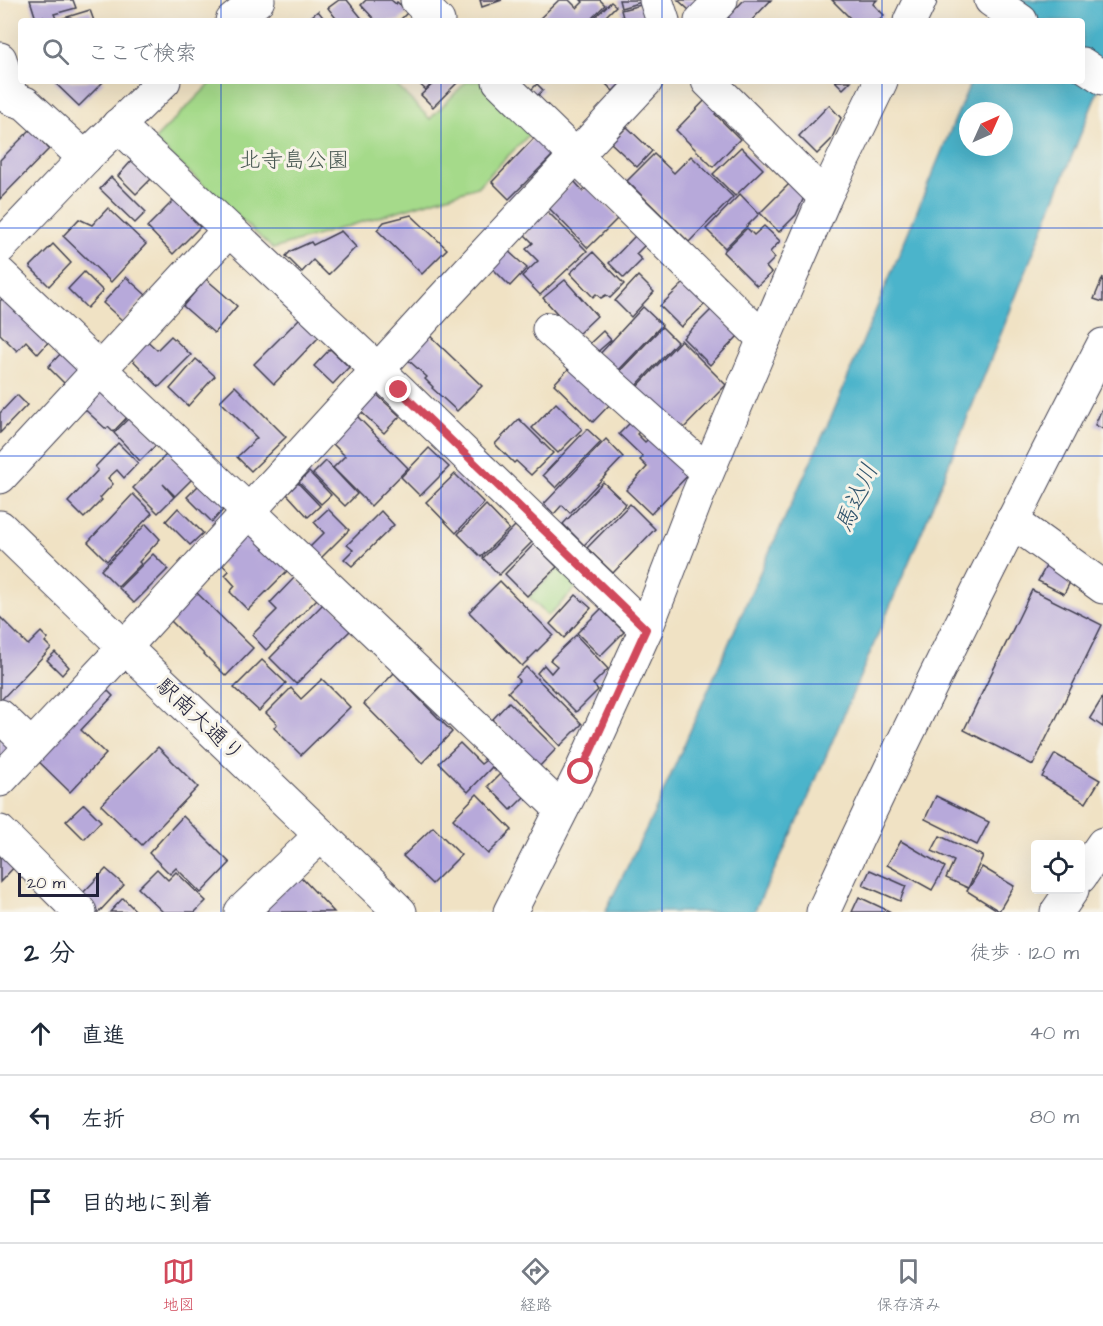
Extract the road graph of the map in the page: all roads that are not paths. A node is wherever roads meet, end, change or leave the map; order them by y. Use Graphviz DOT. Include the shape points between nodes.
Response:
graph roads {
  1 [pos="258,0"];
  2 [pos="417,0"];
  3 [pos="656,0"];
  4 [pos="721,0"];
  5 [pos="920,0"];
  6 [pos="991,0"];
  7 [pos="236,18"];
  8 [pos="435,18"];
  9 [pos="662,18"];
  10 [pos="704,18"];
  11 [pos="911,18"];
  12 [pos="1017,18"];
  13 [pos="0,59"];
  14 [pos="1085,66"];
  15 [pos="1103,78"];
  16 [pos="161,84"];
  17 [pos="502,84"];
  18 [pos="643,84"];
  19 [pos="711,84"];
  20 [pos="880,84"];
  21 [pos="6,100"];
  22 [pos="118,125"];
  23 [pos="576,157"];
  24 [pos="85,158"];
  25 [pos="825,197"];
  26 [pos="229,230"];
  27 [pos="0,247"];
  28 [pos="0,274"];
  29 [pos="549,329"];
  30 [pos="764,339"];
  31 [pos="1103,345"];
  32 [pos="100,369"];
  33 [pos="378,370"];
  34 [pos="707,471"];
  35 [pos="0,477"];
  36 [pos="248,512"];
  37 [pos="1012,521"];
  38 [pos="0,527"];
  39 [pos="1103,587"];
  40 [pos="646,629"];
  41 [pos="124,648"];
  42 [pos="0,716"];
  43 [pos="31,746"];
  44 [pos="0,780"];
  45 [pos="561,809"];
  46 [pos="0,832"];
  47 [pos="321,835"];
  48 [pos="1103,844"];
  49 [pos="1085,870"];
  50 [pos="1069,894"];
  51 [pos="80,912"];
  52 [pos="241,912"];
  53 [pos="398,912"];
  54 [pos="510,912"];
  55 [pos="823,912"];
  56 [pos="1057,912"];
  1 -- 7 [label="street"];
  2 -- 8 [label="street"];
  3 -- 9 [label="street"];
  4 -- 10 [label="street"];
  5 -- 11 [label="street"];
  6 -- 12 [label="street"];
  13 -- 21 [label="street"];
  14 -- 15 [label="street"];
  16 -- 22 [label="street"];
  17 -- 23 [label="street"];
  18 -- 23 [label="street"];
  19 -- 25 [label="street"];
  20 -- 25 [label="street"];
  21 -- 24 [label="street" via="25,103"];
  22 -- 24 [label="street"];
  22 -- 26 [label="street"];
  23 -- 30 [label="street"];
  23 -- 33 [label="street"];
  24 -- 27 [label="street"];
  25 -- 30 [label="street"];
  26 -- 32 [label="street"];
  26 -- 33 [label="street"];
  28 -- 32 [label="street"];
  29 -- 34 [label="street"];
  30 -- 34 [label="street"];
  31 -- 37 [label="street"];
  32 -- 35 [label="street"];
  32 -- 36 [label="street"];
  33 -- 36 [label="street"];
  33 -- 40 [label="street"];
  34 -- 40 [label="street"];
  36 -- 41 [label="street"];
  36 -- 45 [label="street"];
  37 -- 39 [label="street"];
  37 -- 55 [label="street"];
  38 -- 41 [label="street, 駅南大通り"];
  40 -- 45 [label="street"];
  41 -- 43 [label="street"];
  41 -- 47 [label="street, 駅南大通り"];
  42 -- 43 [label="street"];
  43 -- 44 [label="street"];
  45 -- 54 [label="street"];
  46 -- 51 [label="street"];
  47 -- 52 [label="street"];
  47 -- 53 [label="street, 駅南大通り"];
  48 -- 49 [label="street"];
  50 -- 56 [label="street"];
}
